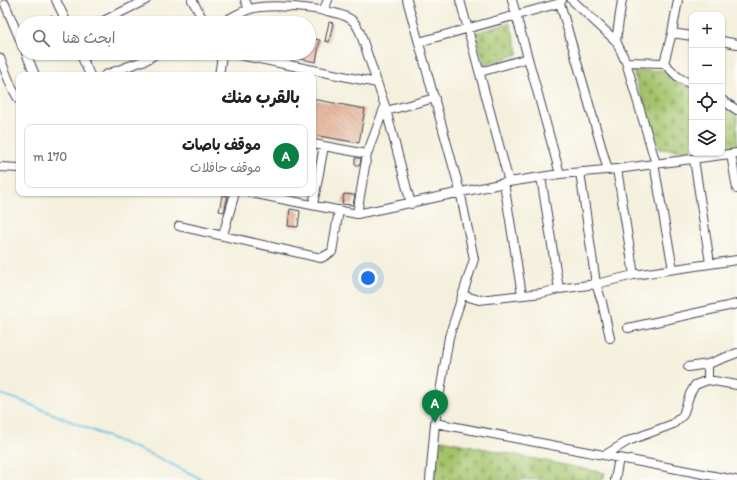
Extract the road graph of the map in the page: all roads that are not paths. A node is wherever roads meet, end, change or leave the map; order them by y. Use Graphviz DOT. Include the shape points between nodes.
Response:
graph roads {
  1 [pos="56,0"];
  2 [pos="146,0"];
  3 [pos="192,0"];
  4 [pos="245,0"];
  5 [pos="328,0"];
  6 [pos="407,0"];
  7 [pos="460,0"];
  8 [pos="512,0"];
  9 [pos="572,0"];
  10 [pos="622,0"];
  11 [pos="678,0"];
  12 [pos="561,1"];
  13 [pos="5,3"];
  14 [pos="249,9"];
  15 [pos="323,11"];
  16 [pos="516,15"];
  17 [pos="64,16"];
  18 [pos="113,16"];
  19 [pos="201,16"];
  20 [pos="234,16"];
  21 [pos="468,28"];
  22 [pos="16,30"];
  23 [pos="672,33"];
  24 [pos="689,36"];
  25 [pos="616,41"];
  26 [pos="419,42"];
  27 [pos="725,42"];
  28 [pos="737,44"];
  29 [pos="0,58"];
  30 [pos="528,58"];
  31 [pos="29,60"];
  32 [pos="82,60"];
  33 [pos="145,60"];
  34 [pos="221,60"];
  35 [pos="264,60"];
  36 [pos="626,62"];
  37 [pos="664,63"];
  38 [pos="34,72"];
  39 [pos="86,72"];
  40 [pos="113,72"];
  41 [pos="219,72"];
  42 [pos="480,72"];
  43 [pos="377,83"];
  44 [pos="690,84"];
  45 [pos="16,95"];
  46 [pos="434,98"];
  47 [pos="725,102"];
  48 [pos="386,109"];
  49 [pos="737,110"];
  50 [pos="316,145"];
  51 [pos="324,146"];
  52 [pos="367,154"];
  53 [pos="734,154"];
  54 [pos="694,159"];
  55 [pos="655,164"];
  56 [pos="0,167"];
  57 [pos="16,168"];
  58 [pos="617,169"];
  59 [pos="608,170"];
  60 [pos="580,172"];
  61 [pos="560,174"];
  62 [pos="541,177"];
  63 [pos="507,182"];
  64 [pos="737,189"];
  65 [pos="316,190"];
  66 [pos="460,191"];
  67 [pos="233,196"];
  68 [pos="265,196"];
  69 [pos="315,196"];
  70 [pos="411,204"];
  71 [pos="313,206"];
  72 [pos="339,210"];
  73 [pos="357,214"];
  74 [pos="179,226"];
  75 [pos="223,235"];
  76 [pos="737,260"];
  77 [pos="710,264"];
  78 [pos="673,269"];
  79 [pos="634,275"];
  80 [pos="596,284"];
  81 [pos="559,289"];
  82 [pos="462,295"];
  83 [pos="522,295"];
  84 [pos="737,304"];
  85 [pos="628,328"];
  86 [pos="610,338"];
  87 [pos="737,353"];
  88 [pos="708,364"];
  89 [pos="688,367"];
  90 [pos="708,380"];
  91 [pos="737,385"];
  92 [pos="435,423"];
  93 [pos="605,455"];
  94 [pos="619,458"];
  95 [pos="430,480"];
  96 [pos="615,480"];
  97 [pos="735,480"];
  1 -- 17 [label="street"];
  2 -- 18 [label="street"];
  3 -- 19 [label="street"];
  4 -- 14 [label="street"];
  5 -- 15 [label="street"];
  6 -- 26 [label="street"];
  7 -- 21 [label="street"];
  8 -- 16 [label="street"];
  9 -- 25 [label="street"];
  10 -- 25 [label="street"];
  11 -- 23 [label="street"];
  12 -- 16 [label="street"];
  12 -- 59 [label="street"];
  13 -- 22 [label="street"];
  14 -- 15 [label="street" via="278,6"];
  14 -- 20 [label="street"];
  15 -- 43 [label="street" via="353,21 360,32"];
  16 -- 21 [label="street"];
  16 -- 30 [label="street"];
  21 -- 26 [label="street"];
  21 -- 42 [label="street"];
  23 -- 24 [label="street"];
  23 -- 37 [label="street"];
  25 -- 36 [label="street"];
  26 -- 46 [label="street"];
  27 -- 28 [label="street"];
  29 -- 45 [label="street"];
  30 -- 42 [label="street"];
  30 -- 61 [label="street"];
  31 -- 38 [label="street"];
  32 -- 39 [label="street"];
  33 -- 40 [label="street"];
  34 -- 41 [label="street"];
  35 -- 43 [label="street"];
  36 -- 37 [label="street"];
  36 -- 55 [label="street"];
  37 -- 44 [label="street" via="678,77"];
  42 -- 63 [label="street"];
  43 -- 48 [label="street"];
  46 -- 48 [label="street"];
  46 -- 66 [label="street"];
  47 -- 49 [label="street"];
  48 -- 52 [label="street"];
  48 -- 70 [label="street"];
  50 -- 51 [label="street"];
  51 -- 52 [label="street"];
  51 -- 65 [label="street"];
  52 -- 73 [label="street"];
  53 -- 54 [label="street"];
  53 -- 64 [label="street"];
  54 -- 55 [label="street"];
  54 -- 77 [label="street"];
  55 -- 58 [label="street"];
  55 -- 78 [label="street"];
  56 -- 57 [label="street"];
  58 -- 59 [label="street"];
  58 -- 79 [label="street"];
  59 -- 60 [label="street"];
  60 -- 61 [label="street"];
  60 -- 80 [label="street"];
  61 -- 62 [label="street"];
  62 -- 63 [label="street"];
  62 -- 81 [label="street"];
  63 -- 66 [label="street"];
  63 -- 83 [label="street"];
  66 -- 70 [label="street"];
  66 -- 82 [label="street" via="474,259"];
  67 -- 75 [label="street"];
  68 -- 71 [label="street"];
  69 -- 71 [label="street"];
  70 -- 73 [label="street"];
  71 -- 72 [label="street"];
  72 -- 73 [label="street"];
  72 -- 75 [label="street" via="332,252 321,258"];
  74 -- 75 [label="street"];
  76 -- 77 [label="street"];
  77 -- 78 [label="street"];
  78 -- 79 [label="street"];
  79 -- 80 [label="street"];
  80 -- 81 [label="street"];
  80 -- 86 [label="street"];
  81 -- 83 [label="street"];
  82 -- 83 [label="street" via="480,300"];
  82 -- 92 [label="street" via="449,337"];
  84 -- 85 [label="street"];
  87 -- 88 [label="street"];
  88 -- 89 [label="street"];
  88 -- 90 [label="street"];
  90 -- 91 [label="street"];
  90 -- 93 [label="street" via="693,387 683,415 673,424 628,442"];
  92 -- 93 [label="street"];
  92 -- 95 [label="street"];
  93 -- 94 [label="street"];
  94 -- 96 [label="street"];
  94 -- 97 [label="street"];
}
